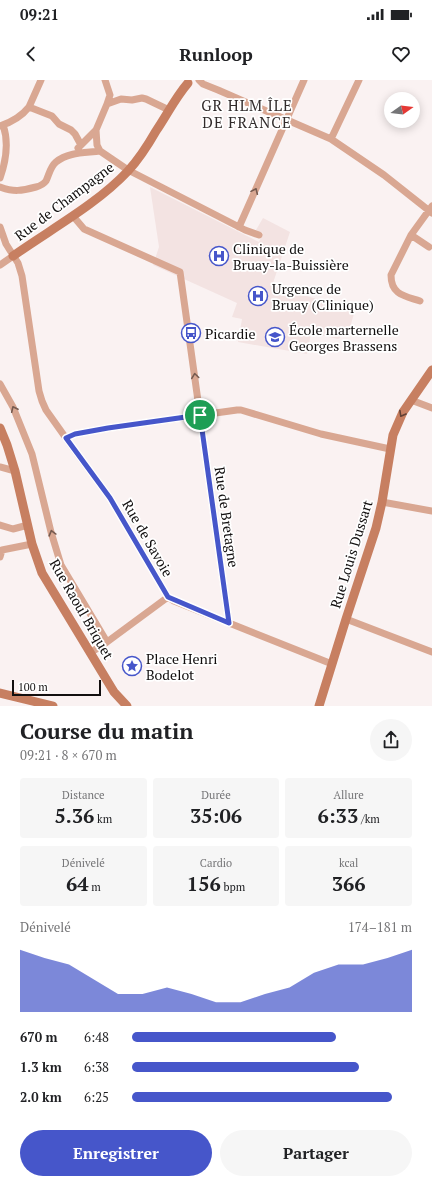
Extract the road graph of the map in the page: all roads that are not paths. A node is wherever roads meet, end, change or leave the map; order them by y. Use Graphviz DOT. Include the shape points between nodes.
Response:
graph roads {
  1 [pos="40,80"];
  2 [pos="105,80"];
  3 [pos="304,80"];
  4 [pos="359,80"];
  5 [pos="192,81"];
  6 [pos="107,104"];
  7 [pos="29,107"];
  8 [pos="169,110"];
  9 [pos="287,120"];
  10 [pos="2,125"];
  11 [pos="96,130"];
  12 [pos="331,139"];
  13 [pos="81,145"];
  14 [pos="100,151"];
  15 [pos="72,154"];
  16 [pos="128,170"];
  17 [pos="0,178"];
  18 [pos="0,187"];
  19 [pos="431,210"];
  20 [pos="73,216"];
  21 [pos="0,227"];
  22 [pos="239,227"];
  23 [pos="259,235"];
  24 [pos="411,235"];
  25 [pos="429,247"];
  26 [pos="14,256"];
  27 [pos="0,265"];
  28 [pos="420,302"];
  29 [pos="432,372"];
  30 [pos="0,384"];
  31 [pos="411,400"];
  32 [pos="432,408"];
  33 [pos="200,415"];
  34 [pos="0,428"];
  35 [pos="66,438"];
  36 [pos="390,448"];
  37 [pos="0,467"];
  38 [pos="15,471"];
  39 [pos="382,502"];
  40 [pos="432,511"];
  41 [pos="0,525"];
  42 [pos="28,525"];
  43 [pos="32,544"];
  44 [pos="0,557"];
  45 [pos="168,597"];
  46 [pos="346,619"];
  47 [pos="229,623"];
  48 [pos="107,642"];
  49 [pos="432,652"];
  50 [pos="90,653"];
  51 [pos="332,664"];
  52 [pos="0,693"];
  53 [pos="53,706"];
  54 [pos="127,706"];
  55 [pos="319,706"];
  1 -- 7 [label="street"];
  2 -- 6 [label="street" via="110,96"];
  3 -- 9 [label="street"];
  4 -- 12 [label="street"];
  5 -- 8 [label="street, Rue de Champagne" via="179,94"];
  5 -- 9 [label="street"];
  6 -- 8 [label="street" via="121,99 142,98"];
  6 -- 11 [label="street"];
  7 -- 10 [label="street" via="19,117"];
  7 -- 13 [label="street" via="52,116 58,124 71,130"];
  8 -- 16 [label="street, Rue de Champagne" via="156,133"];
  9 -- 12 [label="street"];
  22 -- 9 [label="street, one-way"];
  10 -- 17 [label="street" via="5,131 6,155"];
  11 -- 13 [label="street"];
  11 -- 14 [label="street"];
  12 -- 19 [label="street"];
  13 -- 15 [label="street"];
  14 -- 15 [label="street"];
  14 -- 16 [label="street"];
  15 -- 18 [label="street" via="54,163 44,184 22,191"];
  16 -- 20 [label="street, Rue de Champagne"];
  16 -- 22 [label="street"];
  19 -- 24 [label="street"];
  20 -- 26 [label="street, Rue de Champagne"];
  33 -- 20 [label="street, Rue de Bretagne, one-way" via="180,272 84,229"];
  21 -- 26 [label="street, Rue de Savoie"];
  22 -- 23 [label="street"];
  24 -- 25 [label="street"];
  24 -- 28 [label="street" via="391,275 391,281 392,286 400,294"];
  26 -- 27 [label="street, Rue de Champagne"];
  26 -- 35 [label="street, Rue de Savoie" via="22,276 42,402"];
  29 -- 31 [label="street, Rue Louis Dussart"];
  48 -- 30 [label="street, one-way" via="61,565 32,454 13,407"];
  31 -- 32 [label="street"];
  31 -- 36 [label="street, Rue Louis Dussart, one-way" via="397,423"];
  33 -- 35 [label="street" via="72,434"];
  33 -- 36 [label="street" via="241,410 321,434"];
  33 -- 47 [label="street, Rue de Bretagne"];
  34 -- 38 [label="street, Rue Raoul Briquet"];
  35 -- 45 [label="street, Rue de Savoie" via="110,498"];
  36 -- 39 [label="street, Rue Louis Dussart"];
  37 -- 38 [label="street"];
  38 -- 42 [label="street, Rue Raoul Briquet"];
  39 -- 40 [label="street"];
  39 -- 46 [label="street, Rue Louis Dussart"];
  41 -- 42 [label="street" via="13,529"];
  42 -- 43 [label="street, Rue Raoul Briquet"];
  43 -- 44 [label="street" via="2,550"];
  43 -- 50 [label="street, Rue Raoul Briquet" via="42,573"];
  45 -- 47 [label="street, Rue de Savoie"];
  45 -- 48 [label="street"];
  46 -- 49 [label="street"];
  46 -- 51 [label="street, Rue Louis Dussart"];
  47 -- 51 [label="street, Rue de Savoie"];
  48 -- 50 [label="street"];
  50 -- 54 [label="street, Rue Raoul Briquet" via="114,692"];
  51 -- 55 [label="street, Rue Louis Dussart"];
  52 -- 53 [label="street"];
}
